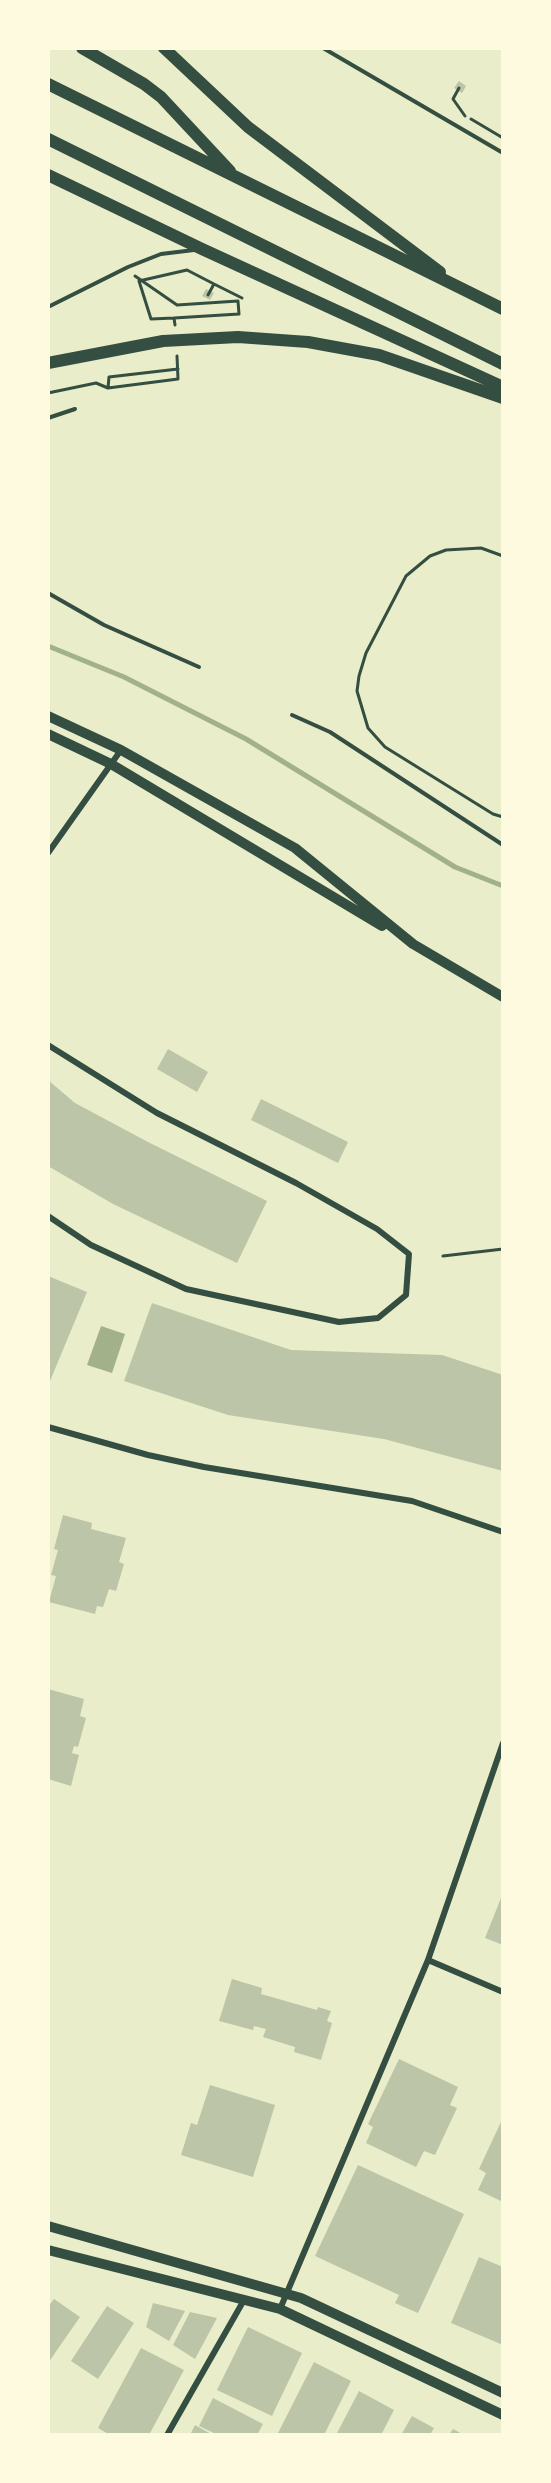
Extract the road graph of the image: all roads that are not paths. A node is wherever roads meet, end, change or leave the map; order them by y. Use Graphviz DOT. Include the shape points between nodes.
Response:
graph roads {
  1 [pos="82,48"];
  2 [pos="164,48"];
  3 [pos="322,48"];
  4 [pos="48,84"];
  5 [pos="48,139"];
  6 [pos="503,153"];
  7 [pos="48,175"];
  8 [pos="237,178"];
  9 [pos="202,249"];
  10 [pos="465,291"];
  11 [pos="48,307"];
  12 [pos="503,309"];
  13 [pos="503,364"];
  14 [pos="48,365"];
  15 [pos="503,387"];
  16 [pos="503,398"];
  17 [pos="75,409"];
  18 [pos="48,418"];
  19 [pos="48,593"];
  20 [pos="199,668"];
  21 [pos="292,715"];
  22 [pos="48,716"];
  23 [pos="48,734"];
  24 [pos="121,750"];
  25 [pos="111,764"];
  26 [pos="503,845"];
  27 [pos="48,854"];
  28 [pos="413,944"];
  29 [pos="503,997"];
  30 [pos="48,1045"];
  31 [pos="48,1216"];
  32 [pos="48,1427"];
  33 [pos="503,1532"];
  34 [pos="503,1743"];
  35 [pos="428,1960"];
  36 [pos="503,1992"];
  37 [pos="48,2226"];
  38 [pos="48,2250"];
  39 [pos="286,2294"];
  40 [pos="244,2300"];
  41 [pos="280,2309"];
  42 [pos="503,2393"];
  43 [pos="503,2415"];
  44 [pos="167,2435"];
  1 -- 8 [label="highway" via="161,97"];
  2 -- 10 [label="highway" via="248,127"];
  3 -- 6 [label="lane"];
  4 -- 8 [label="highway"];
  5 -- 13 [label="highway"];
  7 -- 9 [label="highway"];
  8 -- 10 [label="highway"];
  9 -- 11 [label="lane" via="161,254"];
  9 -- 15 [label="highway"];
  10 -- 12 [label="highway"];
  14 -- 16 [label="highway" via="163,341 238,337 308,342 379,355"];
  17 -- 18 [label="lane"];
  19 -- 20 [label="lane" via="104,626"];
  21 -- 26 [label="lane" via="330,732"];
  22 -- 24 [label="main road"];
  23 -- 25 [label="main road"];
  24 -- 25 [label="street"];
  24 -- 28 [label="main road" via="295,848"];
  25 -- 27 [label="street"];
  25 -- 28 [label="main road"];
  28 -- 29 [label="main road"];
  30 -- 31 [label="street" via="157,1113 377,1229 409,1254 406,1295 378,1318 339,1322 303,1315 186,1289 91,1245"];
  32 -- 33 [label="street" via="148,1455 412,1501"];
  34 -- 35 [label="street"];
  35 -- 36 [label="street"];
  35 -- 39 [label="street"];
  37 -- 39 [label="main road"];
  38 -- 40 [label="main road"];
  39 -- 41 [label="street"];
  39 -- 42 [label="main road"];
  40 -- 41 [label="main road"];
  40 -- 44 [label="street"];
  41 -- 43 [label="main road"];
}
